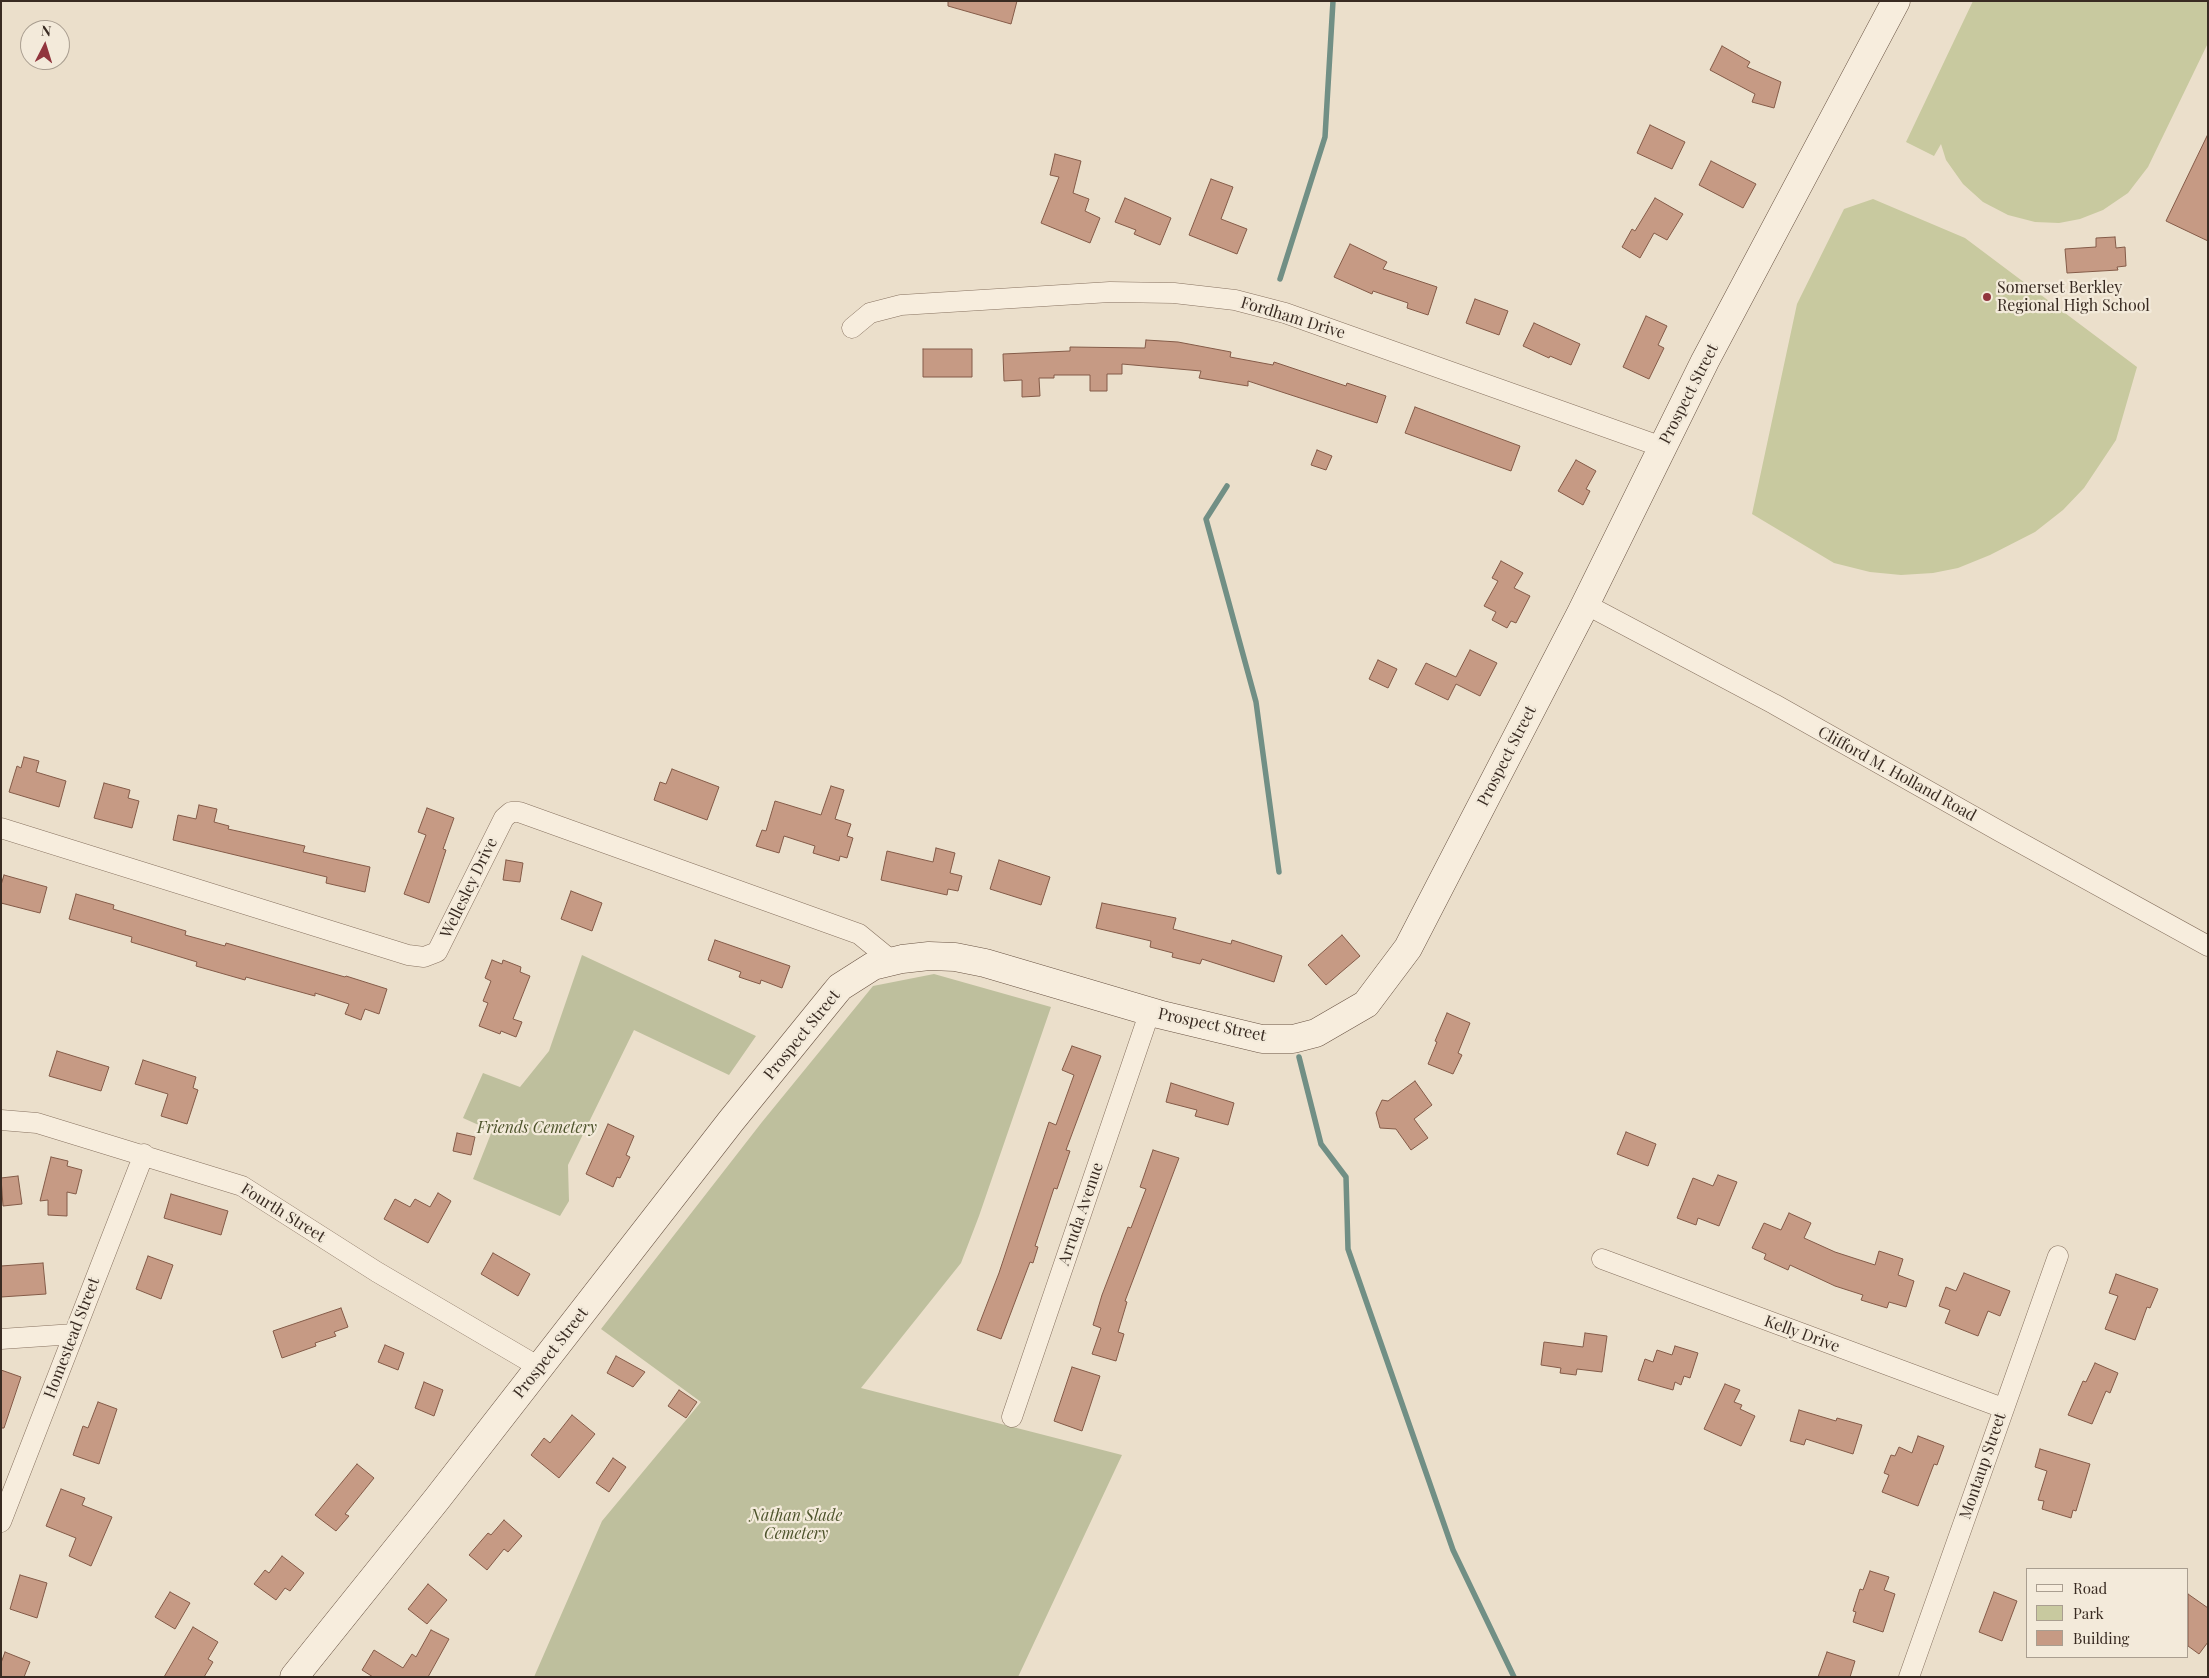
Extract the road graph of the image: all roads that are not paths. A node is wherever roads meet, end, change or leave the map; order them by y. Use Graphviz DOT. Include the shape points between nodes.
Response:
graph roads {
  1 [pos="1896,1"];
  2 [pos="852,328"];
  3 [pos="1662,447"];
  4 [pos="1585,604"];
  5 [pos="1,828"];
  6 [pos="2208,946"];
  7 [pos="892,961"];
  8 [pos="1150,1011"];
  9 [pos="1,1120"];
  10 [pos="144,1154"];
  11 [pos="2058,1256"];
  12 [pos="1602,1259"];
  13 [pos="74,1334"];
  14 [pos="1,1339"];
  15 [pos="540,1368"];
  16 [pos="2003,1408"];
  17 [pos="1012,1417"];
  18 [pos="1,1522"];
  19 [pos="294,1677"];
  20 [pos="1909,1677"];
  1 -- 3 [label="street, Prospect Street"];
  2 -- 3 [label="street, Fordham Drive" via="870,313 902,304 1110,292 1174,293 1235,300 1285,313"];
  3 -- 4 [label="street, Prospect Street"];
  4 -- 6 [label="street, Clifford M. Holland Road" via="1774,704"];
  4 -- 8 [label="street, Prospect Street" via="1408,948 1366,1004 1316,1033 1293,1039 1262,1039"];
  5 -- 7 [label="street, Wellesley Drive" via="408,955 424,957 438,952 504,818 511,812 519,812 859,934"];
  7 -- 8 [label="street, Prospect Street" via="929,956 955,957"];
  7 -- 15 [label="street, Prospect Street" via="873,966 840,987 731,1121"];
  8 -- 17 [label="street, Arruda Avenue"];
  9 -- 10 [label="street, Fourth Street" via="37,1123"];
  10 -- 13 [label="street, Homestead Street"];
  10 -- 15 [label="street, Fourth Street" via="242,1186 377,1272"];
  11 -- 16 [label="street, Montaup Street"];
  12 -- 16 [label="street, Kelly Drive"];
  13 -- 14 [label="street"];
  13 -- 18 [label="street, Homestead Street"];
  15 -- 19 [label="street, Prospect Street"];
  16 -- 20 [label="street, Montaup Street"];
}
